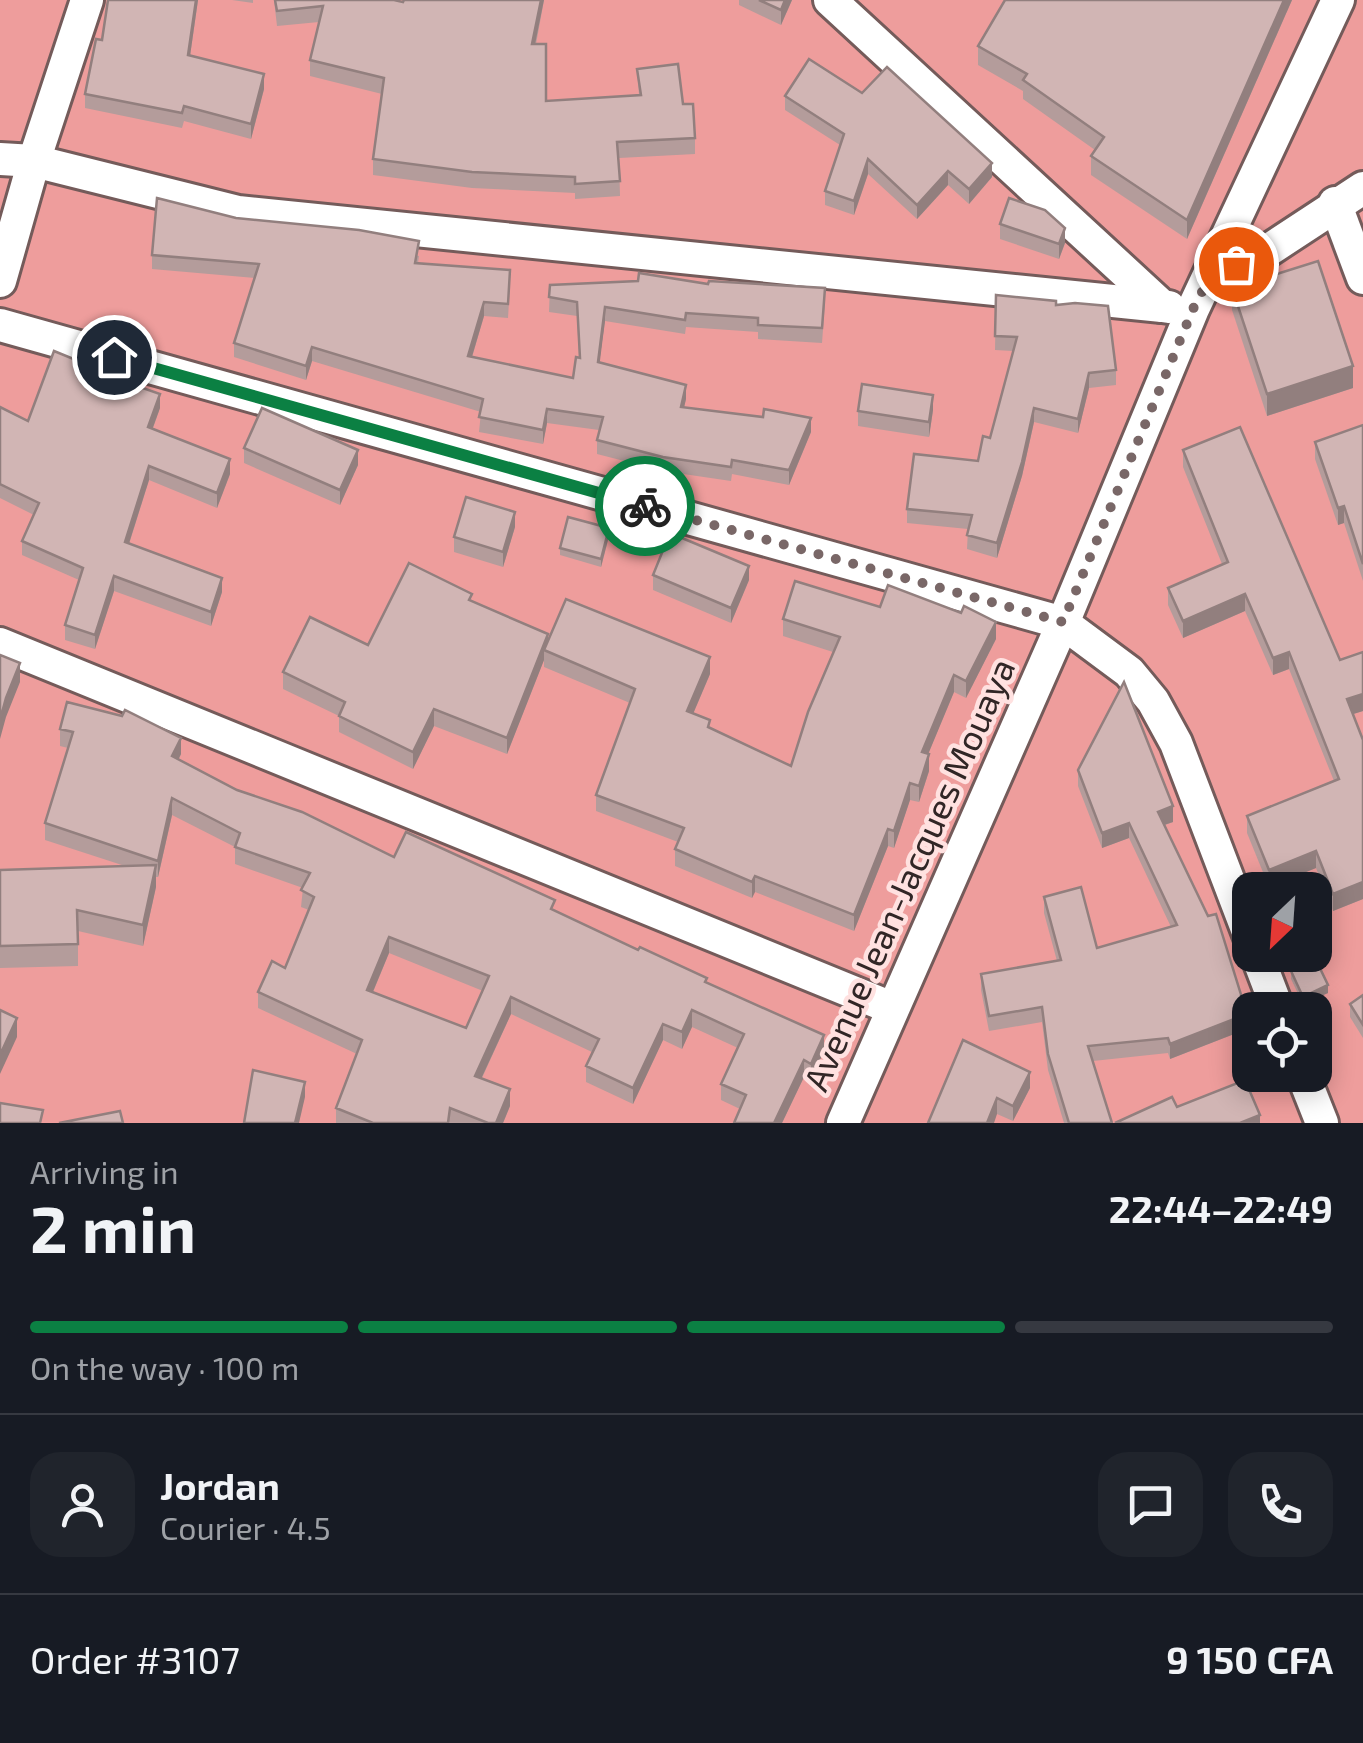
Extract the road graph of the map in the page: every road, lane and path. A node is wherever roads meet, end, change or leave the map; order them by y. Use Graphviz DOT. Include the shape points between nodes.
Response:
graph roads {
  1 [pos="88,0"];
  2 [pos="830,0"];
  3 [pos="1338,0"];
  4 [pos="0,159"];
  5 [pos="34,161"];
  6 [pos="1349,196"];
  7 [pos="1212,273"];
  8 [pos="1363,278"];
  9 [pos="0,280"];
  10 [pos="1178,308"];
  11 [pos="0,325"];
  12 [pos="1063,622"];
  13 [pos="0,644"];
  14 [pos="1232,889"];
  15 [pos="892,1008"];
  16 [pos="1310,1092"];
  17 [pos="843,1123"];
  18 [pos="1322,1123"];
  1 -- 5 [label="street"];
  2 -- 10 [label="street"];
  3 -- 7 [label="street, Avenue Jean-Jacques Mouaya"];
  4 -- 5 [label="street"];
  5 -- 9 [label="street"];
  5 -- 10 [label="street" via="238,212"];
  6 -- 7 [label="street" via="1261,255"];
  6 -- 8 [label="street"];
  7 -- 10 [label="street, Avenue Jean-Jacques Mouaya"];
  10 -- 12 [label="street, Avenue Jean-Jacques Mouaya"];
  11 -- 12 [label="street"];
  12 -- 14 [label="street" via="1130,672 1153,701 1176,742"];
  12 -- 15 [label="street, Avenue Jean-Jacques Mouaya"];
  13 -- 15 [label="street"];
  15 -- 17 [label="street, Avenue Jean-Jacques Mouaya"];
  16 -- 18 [label="street"];
}
